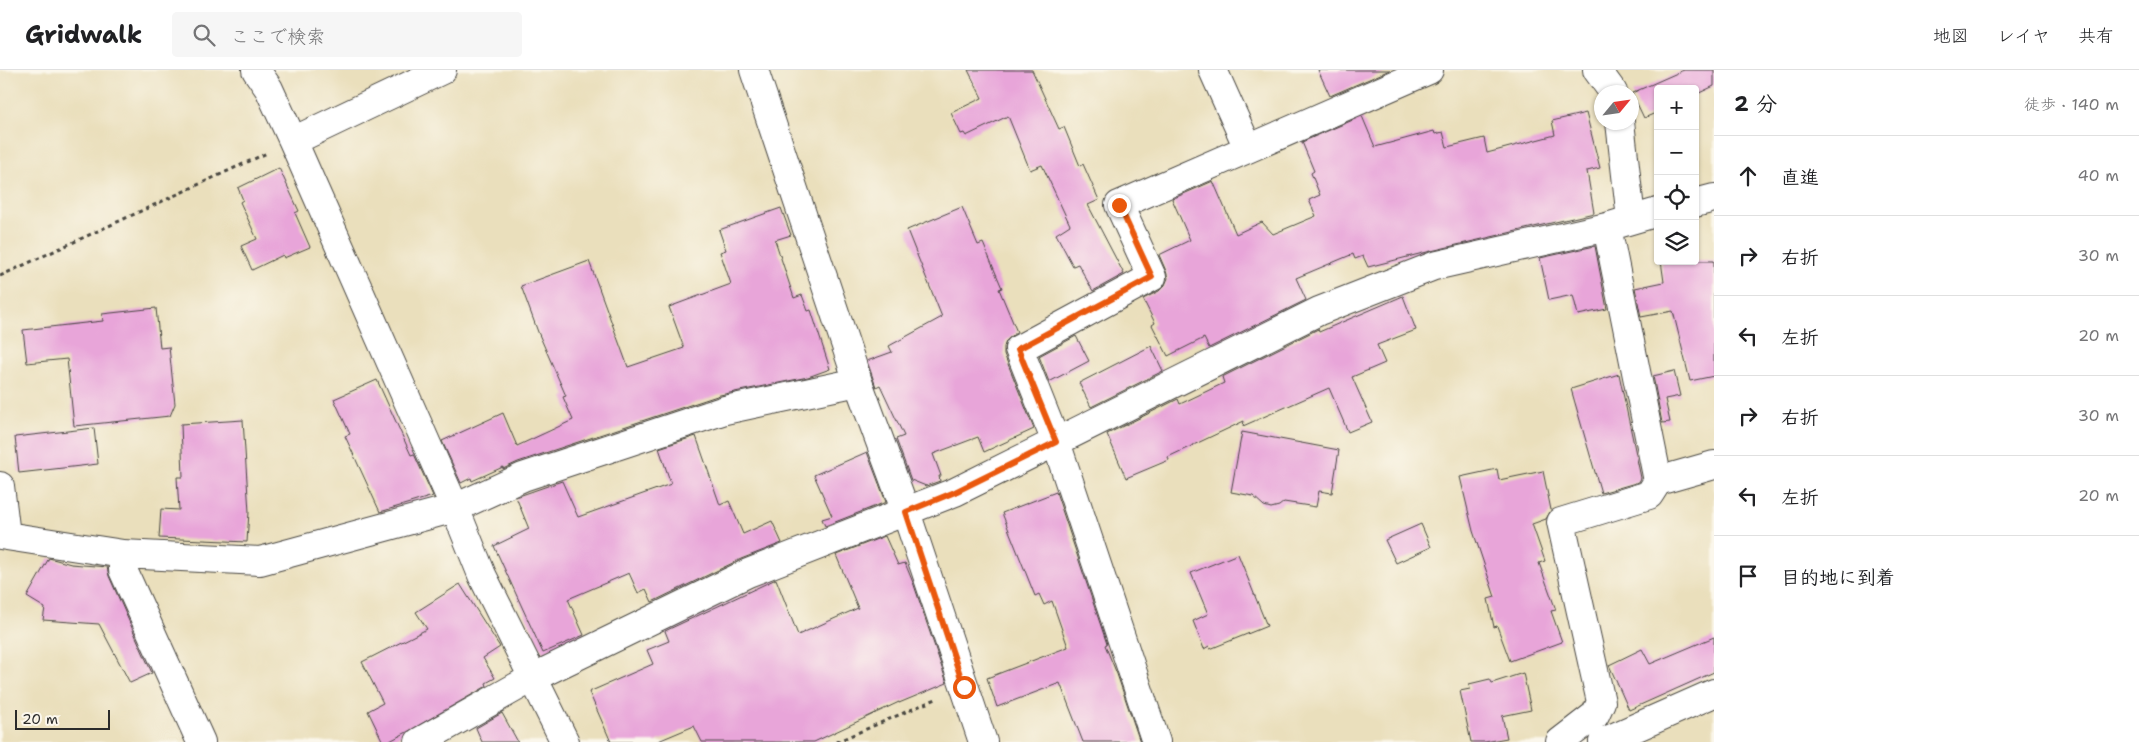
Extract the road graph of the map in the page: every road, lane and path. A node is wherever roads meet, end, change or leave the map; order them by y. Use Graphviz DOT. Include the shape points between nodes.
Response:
graph roads {
  1 [pos="256,70"];
  2 [pos="442,70"];
  3 [pos="754,70"];
  4 [pos="1213,70"];
  5 [pos="1429,70"];
  6 [pos="1597,70"];
  7 [pos="1607,85"];
  8 [pos="1620,130"];
  9 [pos="293,141"];
  10 [pos="1248,148"];
  11 [pos="1714,198"];
  12 [pos="1699,202"];
  13 [pos="1654,213"];
  14 [pos="1619,223"];
  15 [pos="0,276"];
  16 [pos="858,382"];
  17 [pos="1056,442"];
  18 [pos="1714,464"];
  19 [pos="1658,481"];
  20 [pos="0,486"];
  21 [pos="456,508"];
  22 [pos="906,512"];
  23 [pos="3,535"];
  24 [pos="123,554"];
  25 [pos="534,677"];
  26 [pos="964,687"];
  27 [pos="1714,692"];
  28 [pos="201,742"];
  29 [pos="419,742"];
  30 [pos="565,742"];
  31 [pos="836,742"];
  32 [pos="983,742"];
  33 [pos="1156,742"];
  34 [pos="1560,742"];
  35 [pos="1603,742"];
  1 -- 9 [label="street" via="269,89"];
  2 -- 9 [label="street"];
  3 -- 16 [label="street"];
  4 -- 10 [label="street"];
  5 -- 10 [label="street"];
  6 -- 7 [label="street"];
  8 -- 14 [label="street"];
  9 -- 15 [label="path"];
  9 -- 21 [label="street"];
  10 -- 17 [label="street" via="1119,205 1152,277 1018,349"];
  11 -- 12 [label="street"];
  13 -- 14 [label="street"];
  14 -- 17 [label="street" via="1434,266 1319,310"];
  14 -- 19 [label="street"];
  16 -- 21 [label="street" via="725,410 523,477"];
  16 -- 22 [label="street"];
  17 -- 22 [label="street" via="955,492"];
  17 -- 33 [label="street"];
  18 -- 19 [label="street"];
  19 -- 34 [label="street" via="1649,495 1561,522 1601,702 1595,715"];
  20 -- 23 [label="street"];
  21 -- 24 [label="street" via="260,562"];
  21 -- 25 [label="street" via="482,575"];
  22 -- 25 [label="street" via="748,574"];
  22 -- 26 [label="street"];
  23 -- 24 [label="street"];
  24 -- 28 [label="street" via="123,570"];
  25 -- 29 [label="street"];
  25 -- 30 [label="street"];
  26 -- 31 [label="path"];
  26 -- 32 [label="street"];
  27 -- 35 [label="street"];
}
